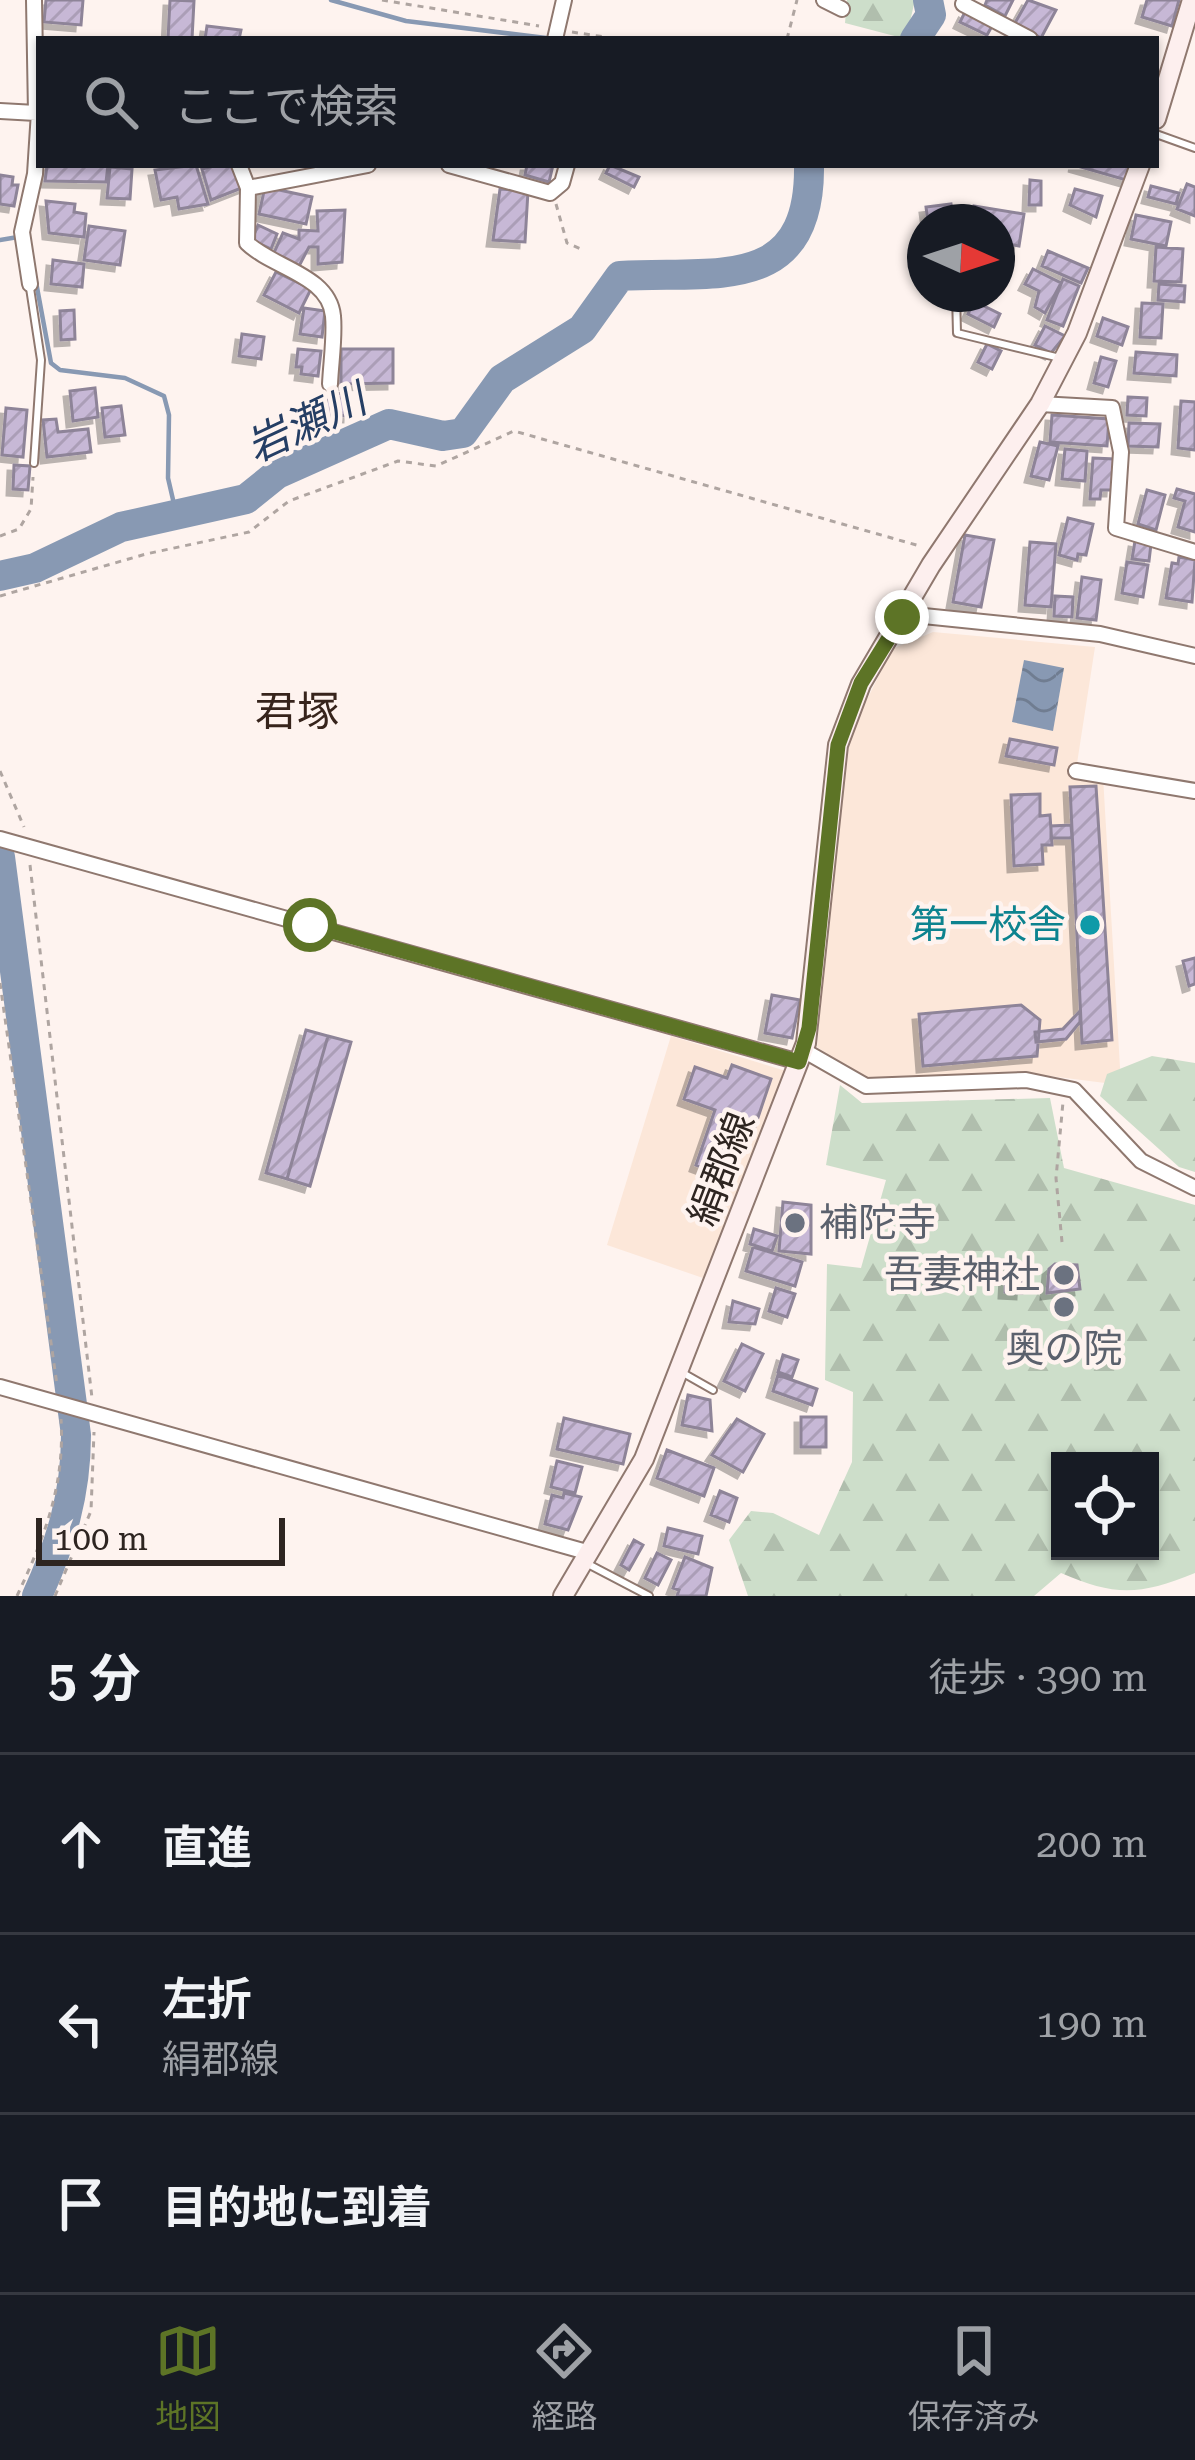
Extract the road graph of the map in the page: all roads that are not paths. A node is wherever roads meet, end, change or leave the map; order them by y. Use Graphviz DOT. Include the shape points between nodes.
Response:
graph roads {
  1 [pos="34,0"];
  2 [pos="564,0"];
  3 [pos="824,0"];
  4 [pos="1192,0"];
  5 [pos="963,4"];
  6 [pos="842,9"];
  7 [pos="556,34"];
  8 [pos="1024,36"];
  9 [pos="36,75"];
  10 [pos="1160,94"];
  11 [pos="0,111"];
  12 [pos="36,113"];
  13 [pos="1159,135"];
  14 [pos="36,144"];
  15 [pos="1195,148"];
  16 [pos="240,168"];
  17 [pos="352,168"];
  18 [pos="458,168"];
  19 [pos="565,168"];
  20 [pos="1139,168"];
  21 [pos="248,188"];
  22 [pos="30,284"];
  23 [pos="956,312"];
  24 [pos="1063,359"];
  25 [pos="330,384"];
  26 [pos="1040,404"];
  27 [pos="34,463"];
  28 [pos="1195,552"];
  29 [pos="904,614"];
  30 [pos="1195,656"];
  31 [pos="1076,771"];
  32 [pos="1195,790"];
  33 [pos="15,843"];
  34 [pos="801,1056"];
  35 [pos="1195,1188"];
  36 [pos="680,1371"];
  37 [pos="0,1387"];
  38 [pos="713,1390"];
  39 [pos="588,1557"];
  40 [pos="563,1596"];
  41 [pos="649,1596"];
  1 -- 9 [label="street"];
  2 -- 7 [label="street"];
  3 -- 6 [label="street"];
  4 -- 10 [label="main road"];
  5 -- 8 [label="street"];
  11 -- 12 [label="street"];
  13 -- 15 [label="lane"];
  14 -- 22 [label="street" via="23,240"];
  16 -- 21 [label="street"];
  17 -- 21 [label="street"];
  18 -- 19 [label="street" via="533,191 553,190"];
  20 -- 24 [label="main road, 絹郡線"];
  21 -- 25 [label="street" via="248,243 324,290 333,313"];
  22 -- 27 [label="lane" via="41,360"];
  23 -- 24 [label="lane" via="957,333"];
  24 -- 26 [label="main road, 絹郡線"];
  26 -- 28 [label="street" via="1112,408 1121,452 1116,528"];
  26 -- 29 [label="main road, 絹郡線"];
  29 -- 30 [label="street" via="1100,634"];
  29 -- 34 [label="main road, 絹郡線" via="861,683 838,745"];
  31 -- 32 [label="street"];
  33 -- 34 [label="street"];
  34 -- 35 [label="street" via="866,1085 1026,1080 1074,1090 1141,1161"];
  34 -- 36 [label="main road, 絹郡線"];
  36 -- 38 [label="lane"];
  36 -- 39 [label="main road, 絹郡線" via="644,1459"];
  37 -- 39 [label="street"];
  39 -- 40 [label="main road, 絹郡線"];
  39 -- 41 [label="lane"];
}
